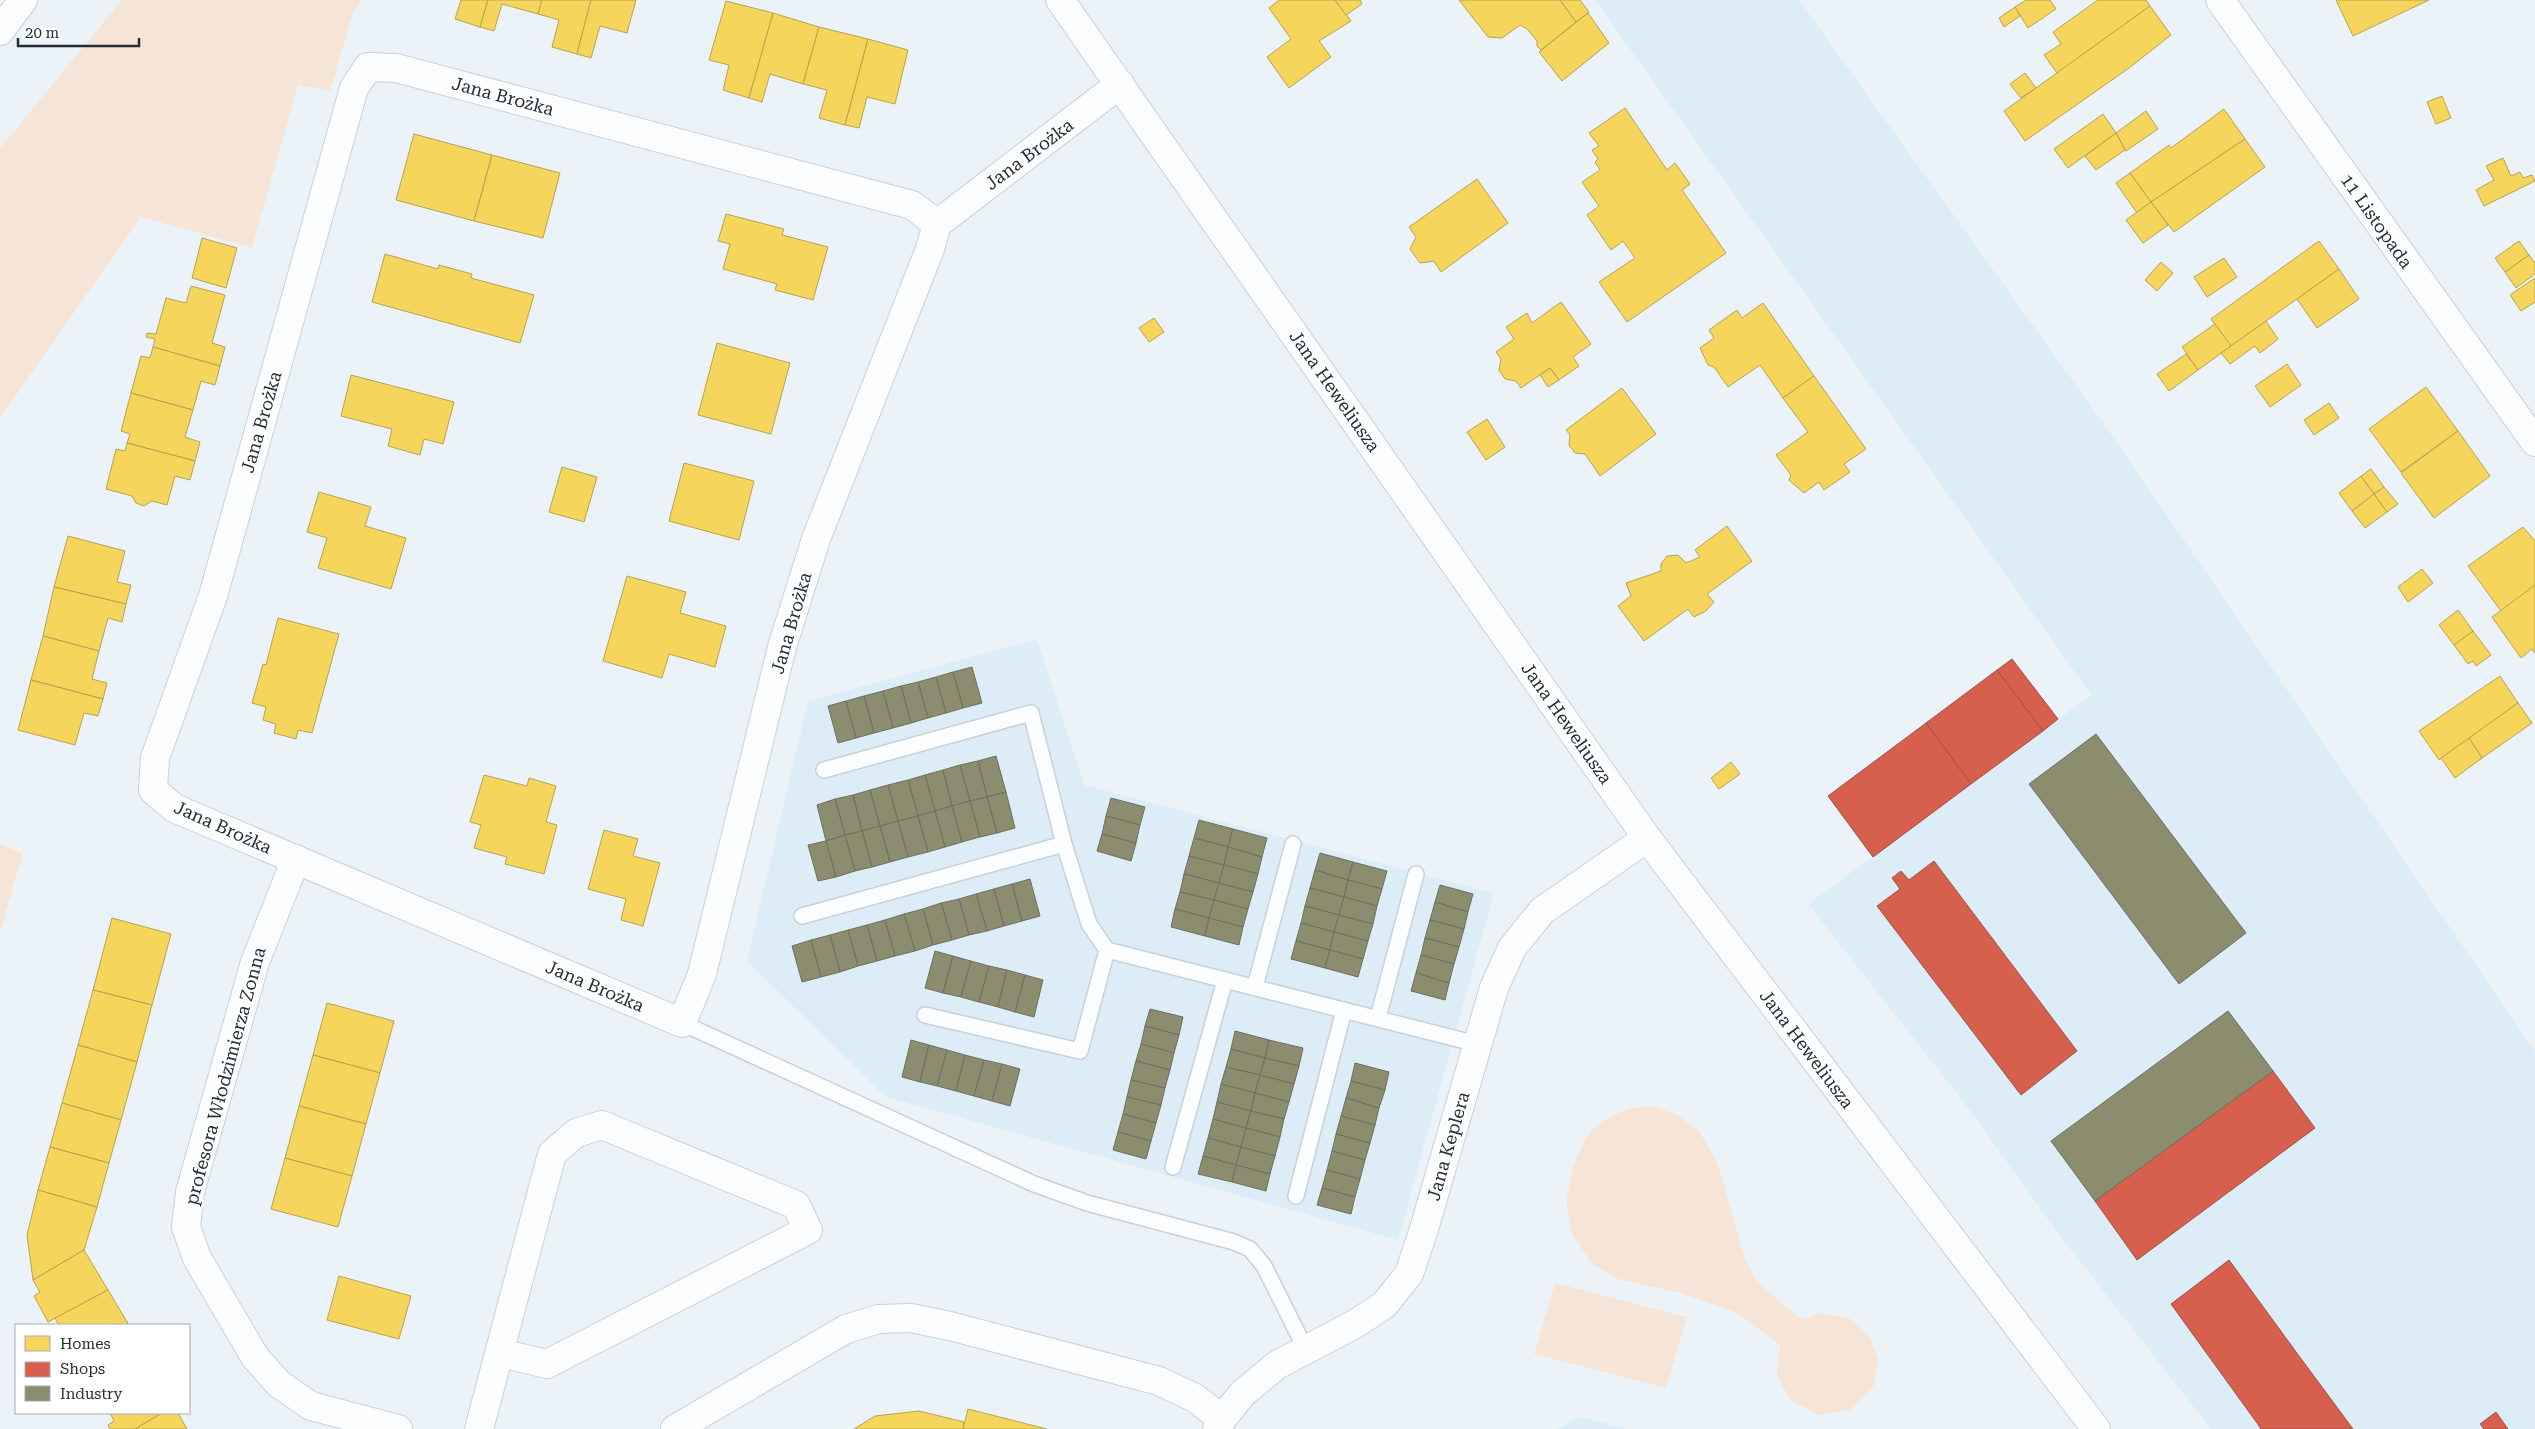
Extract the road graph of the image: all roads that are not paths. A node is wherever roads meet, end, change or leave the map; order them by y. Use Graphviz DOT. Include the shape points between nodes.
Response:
graph roads {
  1 [pos="23,0"];
  2 [pos="1060,0"];
  3 [pos="2220,0"];
  4 [pos="0,31"];
  5 [pos="1120,84"];
  6 [pos="937,224"];
  7 [pos="2535,442"];
  8 [pos="824,770"];
  9 [pos="1647,838"];
  10 [pos="1064,844"];
  11 [pos="1293,844"];
  12 [pos="296,858"];
  13 [pos="1416,874"];
  14 [pos="802,916"];
  15 [pos="1107,950"];
  16 [pos="1225,980"];
  17 [pos="1254,987"];
  18 [pos="1344,1010"];
  19 [pos="925,1014"];
  20 [pos="1378,1018"];
  21 [pos="682,1023"];
  22 [pos="1477,1044"];
  23 [pos="1173,1167"];
  24 [pos="1296,1196"];
  25 [pos="1306,1350"];
  26 [pos="500,1353"];
  27 [pos="1220,1424"];
  28 [pos="398,1429"];
  29 [pos="479,1429"];
  30 [pos="675,1429"];
  31 [pos="2096,1429"];
  1 -- 4 [label="street"];
  2 -- 5 [label="street, Jana Heweliusza"];
  3 -- 7 [label="street, 11 Listopada"];
  5 -- 6 [label="street, Jana Brożka"];
  5 -- 9 [label="street, Jana Heweliusza"];
  6 -- 12 [label="street, Jana Brożka" via="912,205 396,68 368,67 354,88 213,596 155,758 153,790 174,808"];
  6 -- 21 [label="street, Jana Brożka" via="816,539 782,647 702,974"];
  8 -- 10 [label="lane" via="1031,713"];
  9 -- 22 [label="street, Jana Keplera" via="1542,911 1512,948 1494,988"];
  9 -- 31 [label="street, Jana Heweliusza"];
  10 -- 14 [label="lane"];
  10 -- 15 [label="lane" via="1089,924"];
  11 -- 17 [label="lane"];
  12 -- 21 [label="street, Jana Brożka"];
  12 -- 28 [label="street, profesora Włodzimierza Zonna" via="255,962 190,1192 186,1227 197,1258 255,1356 278,1384 311,1406"];
  13 -- 20 [label="lane"];
  15 -- 16 [label="lane"];
  15 -- 19 [label="lane" via="1080,1051"];
  16 -- 17 [label="lane"];
  16 -- 23 [label="lane"];
  17 -- 18 [label="lane"];
  18 -- 20 [label="lane"];
  18 -- 24 [label="lane"];
  20 -- 22 [label="lane"];
  21 -- 25 [label="lane" via="1034,1184 1087,1203 1250,1249 1264,1266"];
  22 -- 25 [label="street, Jana Keplera" via="1409,1274 1384,1305"];
  25 -- 27 [label="street, Jana Keplera" via="1277,1366 1244,1393"];
  26 -- 26 [label="street" via="547,1364 808,1230 796,1205 602,1125 576,1133 552,1154"];
  26 -- 29 [label="street"];
  27 -- 30 [label="street" via="1194,1398 1159,1381 950,1326 911,1318 879,1318 846,1328"];
}
